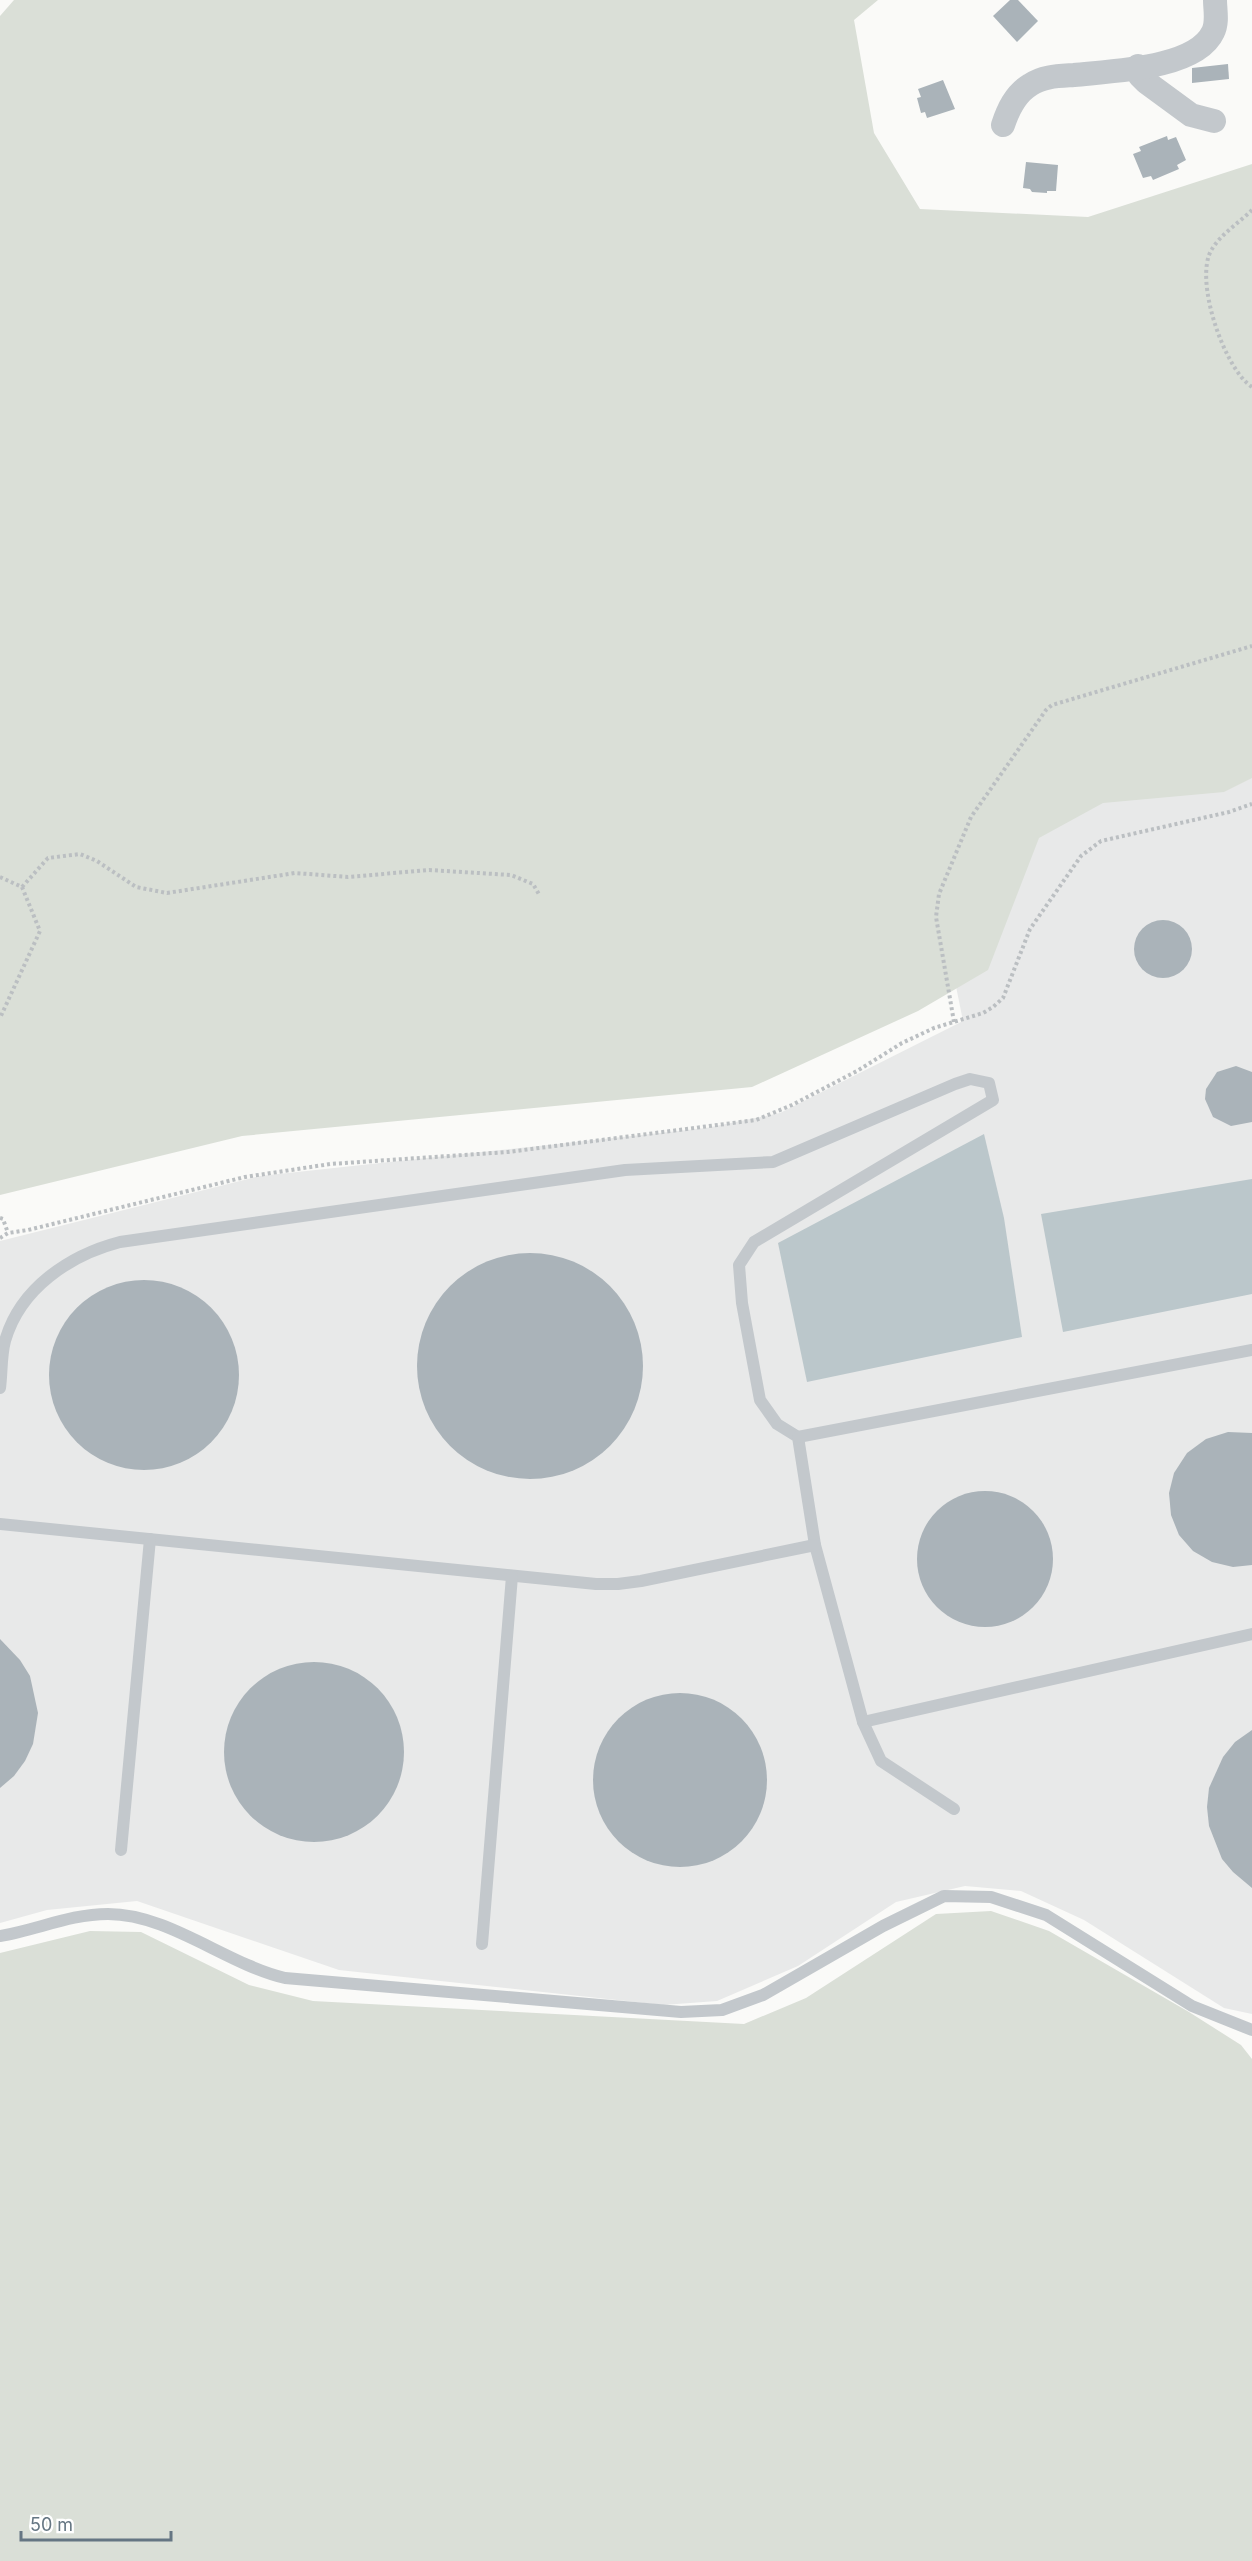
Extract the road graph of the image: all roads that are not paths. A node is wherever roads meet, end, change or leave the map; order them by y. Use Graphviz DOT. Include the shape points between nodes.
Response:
graph roads {
  1 [pos="1215,0"];
  2 [pos="1138,66"];
  3 [pos="1214,121"];
  4 [pos="1003,126"];
  5 [pos="1252,1350"];
  6 [pos="0,1388"];
  7 [pos="798,1437"];
  8 [pos="0,1524"];
  9 [pos="150,1539"];
  10 [pos="815,1545"];
  11 [pos="512,1576"];
  12 [pos="1252,1634"];
  13 [pos="863,1722"];
  14 [pos="954,1809"];
  15 [pos="121,1850"];
  16 [pos="0,1936"];
  17 [pos="482,1944"];
  18 [pos="1252,2030"];
  1 -- 2 [label="street" via="1214,30 1207,43 1177,59"];
  2 -- 3 [label="street" via="1146,82 1191,115"];
  2 -- 4 [label="street" via="1045,78 1029,85 1007,110"];
  5 -- 7 [label="lane"];
  6 -- 7 [label="lane" via="5,1342 25,1303 58,1269 98,1248 625,1170 773,1162 970,1079 990,1083 993,1100 754,1242 739,1265 760,1400 777,1424"];
  7 -- 10 [label="lane"];
  8 -- 9 [label="lane"];
  9 -- 11 [label="lane"];
  9 -- 15 [label="lane"];
  10 -- 11 [label="lane" via="618,1584"];
  10 -- 13 [label="lane"];
  11 -- 17 [label="lane"];
  12 -- 13 [label="lane"];
  13 -- 14 [label="lane" via="881,1761"];
  16 -- 18 [label="lane" via="62,1919 109,1914 148,1921 261,1972 285,1978 681,2012 722,2010 763,1995 944,1896 991,1897 1046,1915 1191,2006"];
}
